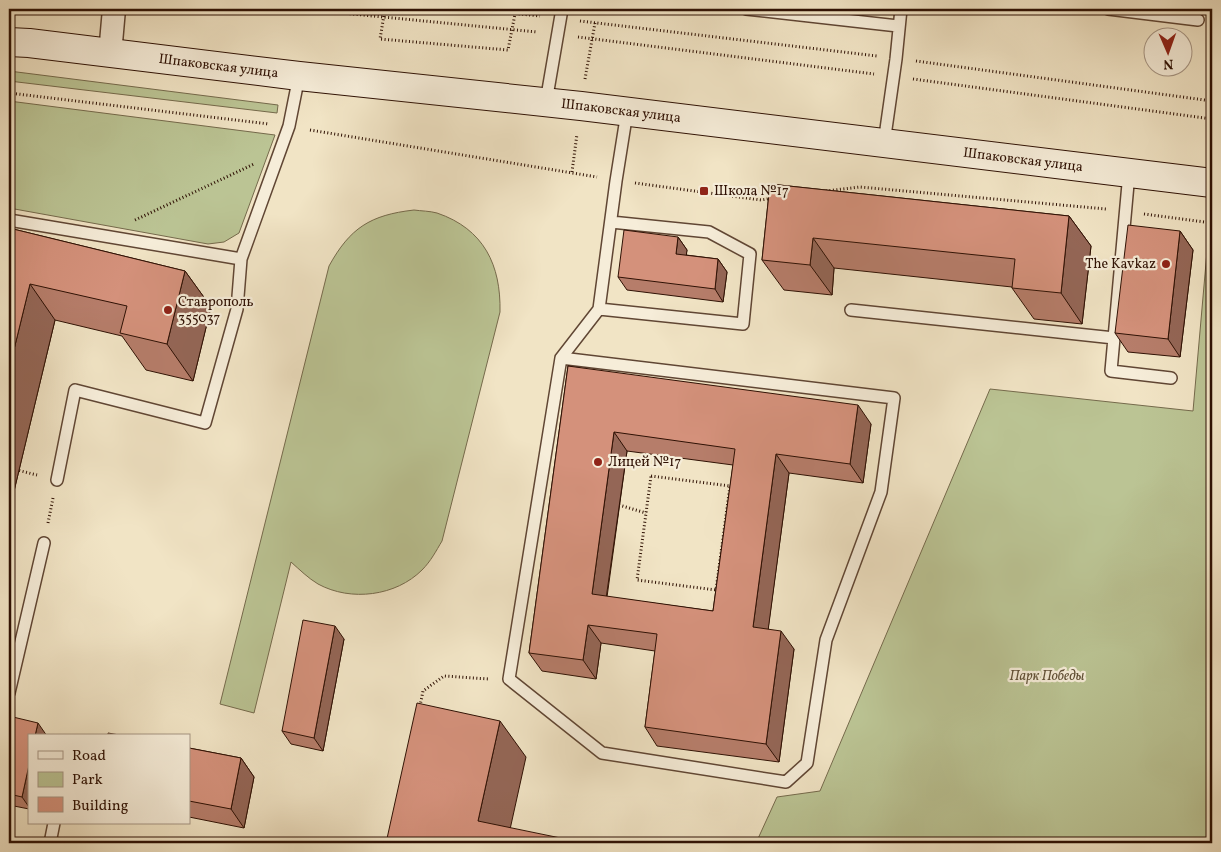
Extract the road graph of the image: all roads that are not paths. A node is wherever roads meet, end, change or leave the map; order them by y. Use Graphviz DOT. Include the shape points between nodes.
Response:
graph roads {
  1 [pos="114,9"];
  2 [pos="746,9"];
  3 [pos="901,9"];
  4 [pos="1108,9"];
  5 [pos="561,14"];
  6 [pos="1198,20"];
  7 [pos="898,26"];
  8 [pos="15,40"];
  9 [pos="110,54"];
  10 [pos="299,76"];
  11 [pos="546,102"];
  12 [pos="627,112"];
  13 [pos="884,143"];
  14 [pos="1129,173"];
  15 [pos="1212,183"];
  16 [pos="11,222"];
  17 [pos="611,222"];
  18 [pos="241,259"];
  19 [pos="599,309"];
  20 [pos="850,310"];
  21 [pos="1114,338"];
  22 [pos="561,358"];
  23 [pos="1171,378"];
  24 [pos="57,480"];
  25 [pos="44,543"];
  26 [pos="9,693"];
  27 [pos="54,824"];
  28 [pos="50,843"];
  1 -- 9 [label="street"];
  2 -- 7 [label="lane"];
  3 -- 7 [label="lane"];
  4 -- 6 [label="lane"];
  5 -- 11 [label="lane"];
  7 -- 13 [label="lane"];
  8 -- 9 [label="main road, Шпаковская улица"];
  9 -- 10 [label="main road, Шпаковская улица"];
  10 -- 11 [label="main road, Шпаковская улица"];
  10 -- 18 [label="lane" via="289,126"];
  11 -- 12 [label="main road, Шпаковская улица"];
  12 -- 13 [label="main road, Шпаковская улица"];
  12 -- 17 [label="lane"];
  13 -- 14 [label="main road, Шпаковская улица"];
  14 -- 15 [label="main road, Шпаковская улица"];
  14 -- 21 [label="lane"];
  16 -- 18 [label="lane"];
  17 -- 19 [label="lane"];
  17 -- 19 [label="lane" via="710,232 750,254 743,324"];
  18 -- 24 [label="lane" via="237,309 205,423 75,390"];
  19 -- 22 [label="lane"];
  20 -- 21 [label="lane"];
  21 -- 23 [label="lane" via="1111,371"];
  22 -- 22 [label="lane" via="509,680 602,753 786,782 807,763 826,640 881,492 894,398"];
  25 -- 26 [label="lane"];
  27 -- 28 [label="lane"];
}
